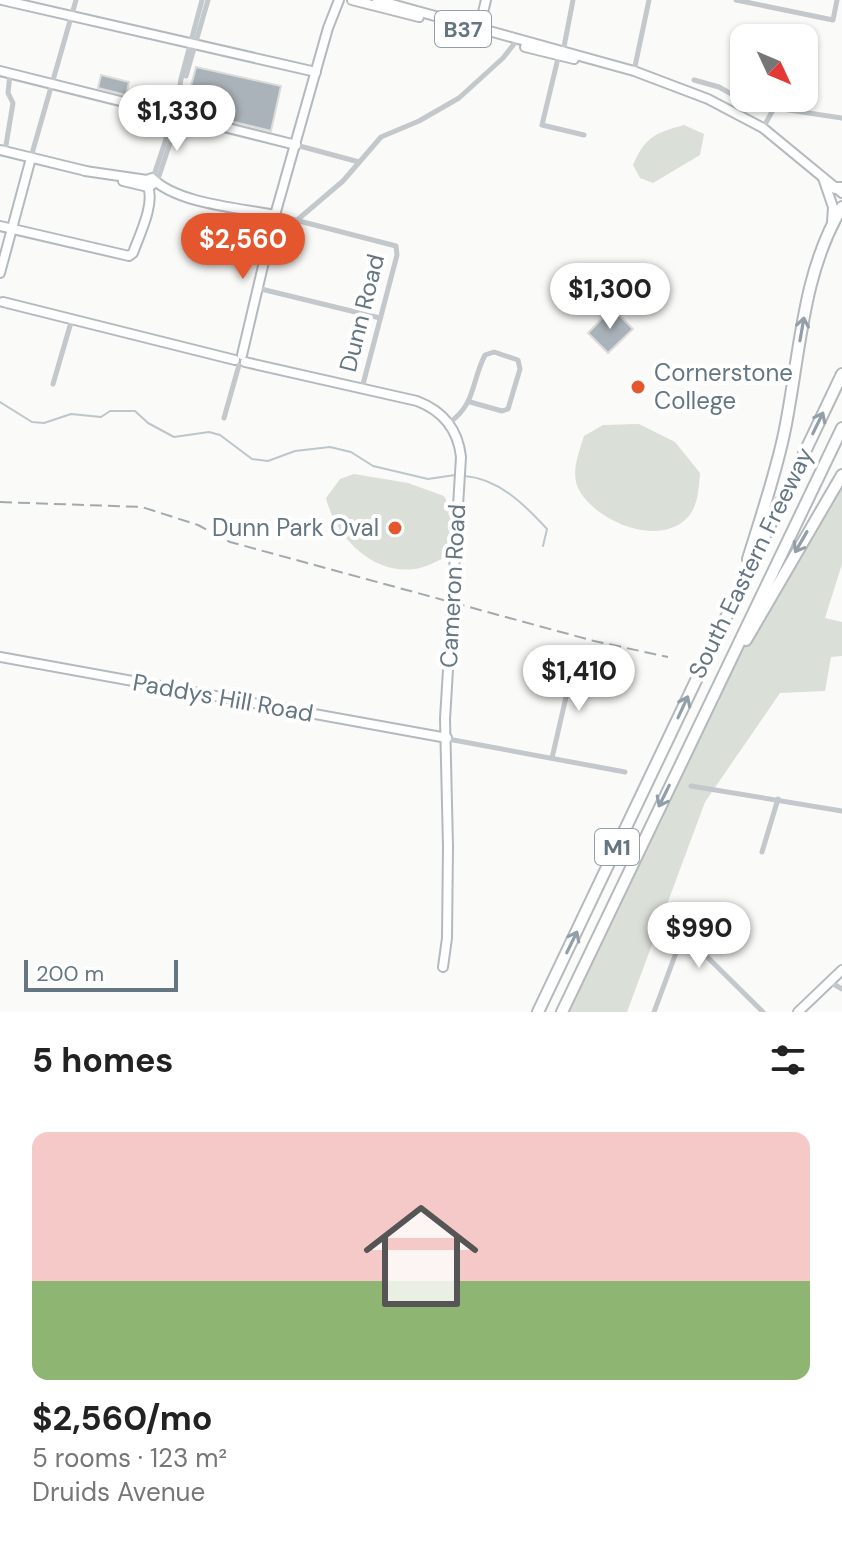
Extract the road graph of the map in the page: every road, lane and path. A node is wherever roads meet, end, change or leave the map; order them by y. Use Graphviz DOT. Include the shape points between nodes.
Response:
graph roads {
  1 [pos="2,0"];
  2 [pos="76,0"];
  3 [pos="205,0"];
  4 [pos="336,0"];
  5 [pos="352,0"];
  6 [pos="377,0"];
  7 [pos="486,0"];
  8 [pos="573,0"];
  9 [pos="649,0"];
  10 [pos="736,0"];
  11 [pos="837,0"];
  12 [pos="72,16"];
  13 [pos="478,31"];
  14 [pos="514,44"];
  15 [pos="193,45"];
  16 [pos="561,53"];
  17 [pos="0,71"];
  18 [pos="634,71"];
  19 [pos="316,72"];
  20 [pos="10,74"];
  21 [pos="694,80"];
  22 [pos="50,83"];
  23 [pos="730,93"];
  24 [pos="175,112"];
  25 [pos="772,112"];
  26 [pos="801,112"];
  27 [pos="842,118"];
  28 [pos="763,128"];
  29 [pos="584,135"];
  30 [pos="296,145"];
  31 [pos="3,150"];
  32 [pos="31,158"];
  33 [pos="359,162"];
  34 [pos="822,177"];
  35 [pos="152,183"];
  36 [pos="840,190"];
  37 [pos="842,207"];
  38 [pos="275,215"];
  39 [pos="296,221"];
  40 [pos="0,226"];
  41 [pos="832,226"];
  42 [pos="12,229"];
  43 [pos="0,273"];
  44 [pos="257,288"];
  45 [pos="1,300"];
  46 [pos="72,318"];
  47 [pos="380,318"];
  48 [pos="240,361"];
  49 [pos="842,374"];
  50 [pos="53,384"];
  51 [pos="362,388"];
  52 [pos="470,402"];
  53 [pos="224,418"];
  54 [pos="449,423"];
  55 [pos="842,428"];
  56 [pos="842,475"];
  57 [pos="736,595"];
  58 [pos="0,657"];
  59 [pos="606,676"];
  60 [pos="710,700"];
  61 [pos="447,738"];
  62 [pos="552,758"];
  63 [pos="625,772"];
  64 [pos="691,786"];
  65 [pos="778,799"];
  66 [pos="842,811"];
  67 [pos="762,852"];
  68 [pos="443,967"];
  69 [pos="842,970"];
  70 [pos="830,982"];
  71 [pos="842,989"];
  72 [pos="538,1012"];
  73 [pos="562,1012"];
  74 [pos="654,1012"];
  75 [pos="763,1012"];
  76 [pos="798,1012"];
  1 -- 12 [label="street"];
  2 -- 12 [label="street"];
  3 -- 15 [label="street"];
  4 -- 19 [label="street"];
  5 -- 13 [label="street, B37"];
  6 -- 13 [label="street, B37"];
  7 -- 13 [label="street"];
  8 -- 16 [label="street"];
  9 -- 18 [label="street"];
  10 -- 11 [label="street" via="833,20"];
  12 -- 15 [label="street"];
  12 -- 22 [label="street"];
  13 -- 14 [label="street, B37"];
  13 -- 16 [label="street, B37"];
  14 -- 16 [label="street, B37"];
  14 -- 33 [label="street" via="459,98 381,137"];
  15 -- 19 [label="street"];
  15 -- 24 [label="street"];
  16 -- 18 [label="street, B37"];
  16 -- 29 [label="street" via="542,125"];
  17 -- 20 [label="street"];
  18 -- 28 [label="street, B37" via="708,99"];
  19 -- 30 [label="street"];
  20 -- 22 [label="street"];
  20 -- 31 [label="street" via="13,103"];
  21 -- 23 [label="street"];
  22 -- 24 [label="street"];
  22 -- 32 [label="street"];
  24 -- 30 [label="street"];
  24 -- 35 [label="street" via="169,147"];
  25 -- 28 [label="street"];
  26 -- 27 [label="street"];
  28 -- 34 [label="street, B37"];
  30 -- 33 [label="street"];
  30 -- 38 [label="street"];
  31 -- 32 [label="street"];
  32 -- 35 [label="street"];
  32 -- 42 [label="street"];
  33 -- 39 [label="street"];
  34 -- 36 [label="street, B37"];
  34 -- 41 [label="street" via="833,207"];
  35 -- 38 [label="street" via="180,195"];
  35 -- 42 [label="street" via="129,256"];
  37 -- 41 [label="highway"];
  38 -- 39 [label="street"];
  38 -- 44 [label="street"];
  39 -- 47 [label="street, Dunn Road" via="396,246"];
  40 -- 42 [label="street"];
  57 -- 41 [label="highway, one-way" via="775,473 809,290"];
  42 -- 43 [label="street"];
  44 -- 47 [label="street"];
  44 -- 48 [label="street"];
  45 -- 46 [label="street"];
  46 -- 48 [label="street"];
  46 -- 50 [label="street"];
  47 -- 51 [label="street, Dunn Road"];
  48 -- 51 [label="street"];
  48 -- 53 [label="street"];
  57 -- 49 [label="highway, South Eastern Freeway / M1, one-way"];
  51 -- 54 [label="street" via="428,405"];
  52 -- 52 [label="street" via="508,409 518,360 494,352 485,355"];
  52 -- 54 [label="street"];
  54 -- 61 [label="street, Cameron Road" via="460,445 460,476"];
  55 -- 60 [label="highway, South Eastern Freeway / M1"];
  56 -- 60 [label="highway, one-way"];
  72 -- 57 [label="highway, South Eastern Freeway / M1, one-way"];
  58 -- 61 [label="street, Paddys Hill Road"];
  59 -- 62 [label="street" via="572,671"];
  60 -- 73 [label="highway, South Eastern Freeway / M1, one-way"];
  61 -- 62 [label="street"];
  61 -- 68 [label="street, Cameron Road"];
  62 -- 63 [label="street"];
  64 -- 65 [label="street"];
  65 -- 66 [label="street"];
  65 -- 67 [label="street"];
  69 -- 70 [label="street"];
  70 -- 71 [label="street"];
  70 -- 76 [label="street"];
  74 -- 75 [label="street" via="680,942 687,937"];
}
